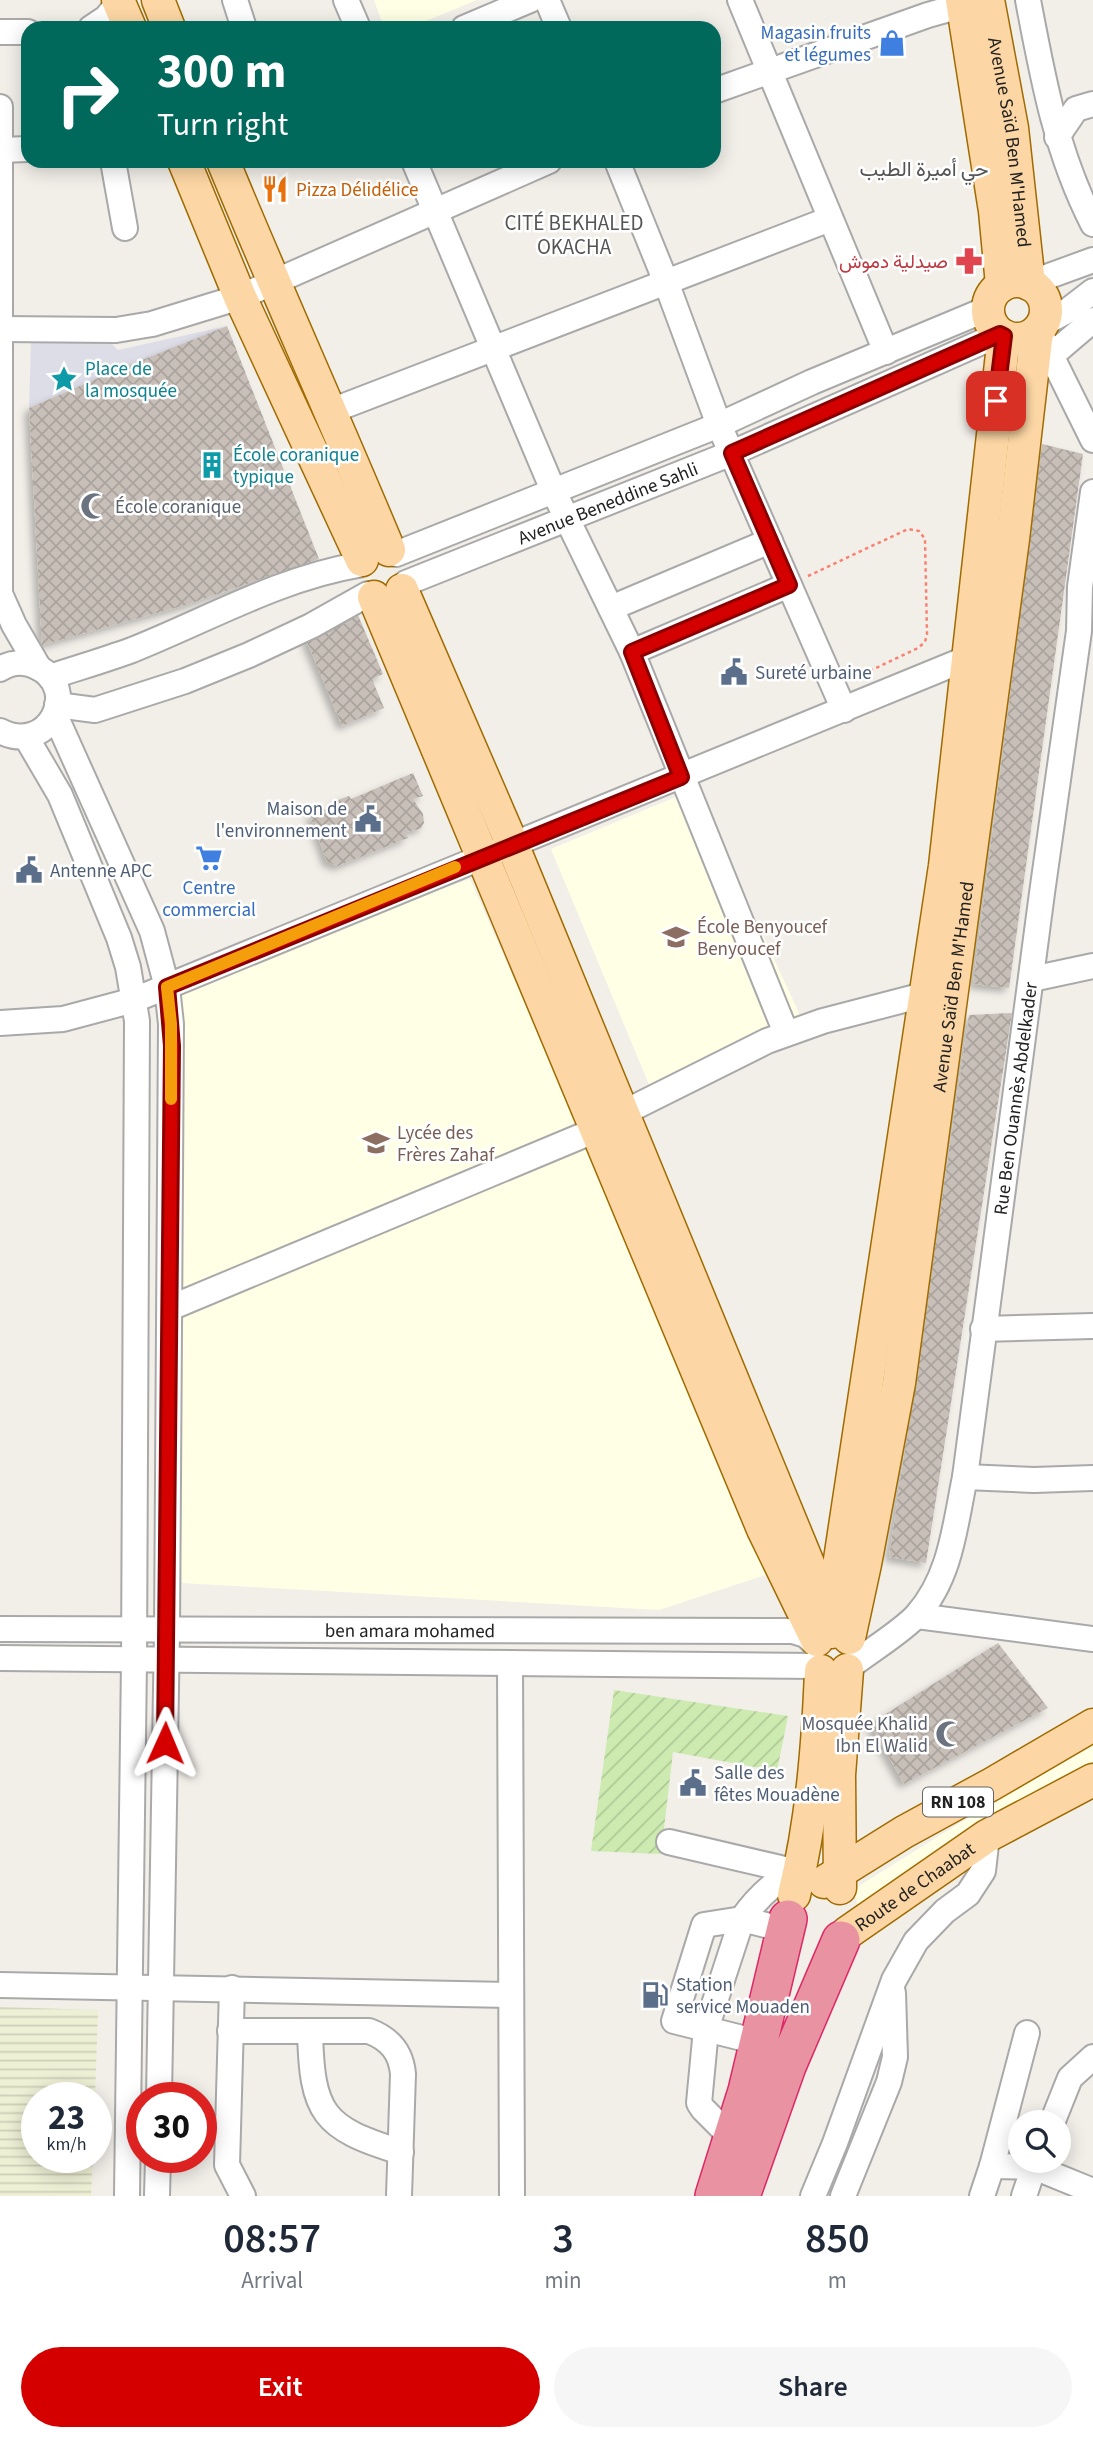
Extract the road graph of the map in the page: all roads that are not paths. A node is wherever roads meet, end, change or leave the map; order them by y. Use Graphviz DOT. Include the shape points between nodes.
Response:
graph roads {
  1 [pos="158,0"];
  2 [pos="235,0"];
  3 [pos="346,0"];
  4 [pos="530,0"];
  5 [pos="547,0"];
  6 [pos="740,0"];
  7 [pos="1028,0"];
  8 [pos="974,1"];
  9 [pos="122,10"];
  10 [pos="102,21"];
  11 [pos="166,21"];
  12 [pos="242,21"];
  13 [pos="355,21"];
  14 [pos="480,21"];
  15 [pos="556,21"];
  16 [pos="0,32"];
  17 [pos="21,32"];
  18 [pos="769,72"];
  19 [pos="721,89"];
  20 [pos="1093,104"];
  21 [pos="0,107"];
  22 [pos="1057,137"];
  23 [pos="21,149"];
  24 [pos="0,150"];
  25 [pos="114,168"];
  26 [pos="187,168"];
  27 [pos="226,168"];
  28 [pos="417,168"];
  29 [pos="533,168"];
  30 [pos="620,168"];
  31 [pos="435,211"];
  32 [pos="830,219"];
  33 [pos="1093,223"];
  34 [pos="125,228"];
  35 [pos="1093,260"];
  36 [pos="273,282"];
  37 [pos="666,282"];
  38 [pos="1093,291"];
  39 [pos="240,297"];
  40 [pos="1009,305"];
  41 [pos="1086,326"];
  42 [pos="1,329"];
  43 [pos="1040,340"];
  44 [pos="494,348"];
  45 [pos="886,352"];
  46 [pos="331,411"];
  47 [pos="719,425"];
  48 [pos="1093,440"];
  49 [pos="732,453"];
  50 [pos="553,490"];
  51 [pos="1093,492"];
  52 [pos="569,519"];
  53 [pos="770,541"];
  54 [pos="382,574"];
  55 [pos="789,585"];
  56 [pos="1,599"];
  57 [pos="611,608"];
  58 [pos="1086,634"];
  59 [pos="632,652"];
  60 [pos="968,659"];
  61 [pos="0,669"];
  62 [pos="44,672"];
  63 [pos="839,699"];
  64 [pos="56,710"];
  65 [pos="0,731"];
  66 [pos="26,737"];
  67 [pos="681,777"];
  68 [pos="512,844"];
  69 [pos="481,857"];
  70 [pos="1093,966"];
  71 [pos="1032,979"];
  72 [pos="167,987"];
  73 [pos="927,994"];
  74 [pos="134,1000"];
  75 [pos="0,1023"];
  76 [pos="786,1033"];
  77 [pos="623,1113"];
  78 [pos="596,1130"];
  79 [pos="170,1308"];
  80 [pos="1093,1326"];
  81 [pos="984,1329"];
  82 [pos="729,1409"];
  83 [pos="965,1477"];
  84 [pos="1093,1478"];
  85 [pos="917,1616"];
  86 [pos="0,1629"];
  87 [pos="133,1630"];
  88 [pos="167,1631"];
  89 [pos="1093,1639"];
  90 [pos="831,1651"];
  91 [pos="0,1658"];
  92 [pos="134,1661"];
  93 [pos="166,1662"];
  94 [pos="510,1663"];
  95 [pos="1093,1725"];
  96 [pos="1093,1780"];
  97 [pos="839,1826"];
  98 [pos="904,1832"];
  99 [pos="987,1836"];
  100 [pos="669,1842"];
  101 [pos="808,1890"];
  102 [pos="742,1919"];
  103 [pos="844,1936"];
  104 [pos="894,1980"];
  105 [pos="0,1985"];
  106 [pos="130,1986"];
  107 [pos="162,1986"];
  108 [pos="232,1988"];
  109 [pos="511,1995"];
  110 [pos="706,2029"];
  111 [pos="230,2031"];
  112 [pos="310,2031"];
  113 [pos="1027,2033"];
  114 [pos="758,2042"];
  115 [pos="1093,2057"];
  116 [pos="159,2082"];
  117 [pos="1057,2110"];
  118 [pos="732,2138"];
  119 [pos="401,2151"];
  120 [pos="1008,2165"];
  121 [pos="992,2166"];
  122 [pos="158,2173"];
  123 [pos="1032,2173"];
  124 [pos="1054,2173"];
  125 [pos="1093,2191"];
  126 [pos="127,2196"];
  127 [pos="158,2196"];
  128 [pos="243,2196"];
  129 [pos="399,2196"];
  130 [pos="512,2196"];
  131 [pos="714,2196"];
  132 [pos="741,2196"];
  133 [pos="813,2196"];
  134 [pos="843,2196"];
  135 [pos="982,2196"];
  136 [pos="1024,2196"];
  1 -- 11 [label="main road"];
  2 -- 12 [label="street"];
  3 -- 13 [label="street"];
  4 -- 14 [label="street"];
  5 -- 15 [label="street"];
  6 -- 18 [label="street"];
  7 -- 22 [label="street"];
  8 -- 18 [label="street"];
  8 -- 40 [label="main road, Avenue Saïd Ben M'Hamed"];
  9 -- 10 [label="street"];
  16 -- 17 [label="street"];
  18 -- 19 [label="street"];
  18 -- 32 [label="street"];
  20 -- 22 [label="street" via="1076,109"];
  21 -- 24 [label="street"];
  22 -- 33 [label="street"];
  23 -- 24 [label="street"];
  24 -- 42 [label="street"];
  25 -- 34 [label="street"];
  26 -- 39 [label="main road"];
  27 -- 36 [label="main road"];
  28 -- 31 [label="street"];
  29 -- 31 [label="street"];
  30 -- 37 [label="street"];
  31 -- 36 [label="street"];
  31 -- 44 [label="street"];
  32 -- 37 [label="street"];
  32 -- 45 [label="street"];
  35 -- 40 [label="street, Avenue Beneddine Sahli"];
  36 -- 39 [label="street"];
  36 -- 46 [label="main road"];
  37 -- 44 [label="street"];
  37 -- 47 [label="street"];
  38 -- 43 [label="street"];
  39 -- 42 [label="street" via="129,329"];
  39 -- 54 [label="main road"];
  40 -- 43 [label="main road" via="1020,339"];
  40 -- 43 [label="main road, Avenue Saïd Ben M'Hamed" via="1042,296 1046,305"];
  40 -- 45 [label="street, Avenue Beneddine Sahli"];
  40 -- 49 [label="street, Avenue Beneddine Sahli"];
  40 -- 60 [label="main road, Avenue Saïd Ben M'Hamed"];
  41 -- 43 [label="street" via="1063,334 1048,333"];
  42 -- 56 [label="street"];
  43 -- 48 [label="street"];
  43 -- 90 [label="main road, Avenue Saïd Ben M'Hamed" via="899,1382 865,1564"];
  44 -- 46 [label="street"];
  44 -- 50 [label="street"];
  45 -- 47 [label="street, Avenue Beneddine Sahli"];
  46 -- 54 [label="main road"];
  47 -- 49 [label="street"];
  47 -- 50 [label="street, Avenue Beneddine Sahli"];
  49 -- 52 [label="street, Avenue Beneddine Sahli"];
  49 -- 53 [label="street"];
  50 -- 52 [label="street"];
  50 -- 54 [label="street, Avenue Beneddine Sahli"];
  51 -- 58 [label="street, Rue Ben Ouannès Abdelkader" via="1080,587"];
  52 -- 54 [label="street, Avenue Beneddine Sahli"];
  52 -- 57 [label="street"];
  53 -- 55 [label="street"];
  53 -- 57 [label="street"];
  54 -- 62 [label="street, Avenue Beneddine Sahli" via="323,573 130,650"];
  54 -- 64 [label="street, Avenue Beneddine Sahli" via="311,626 250,655 96,710"];
  54 -- 68 [label="main road"];
  54 -- 69 [label="main road"];
  55 -- 59 [label="street"];
  55 -- 63 [label="street"];
  56 -- 62 [label="street"];
  57 -- 59 [label="street"];
  58 -- 71 [label="street, Rue Ben Ouannès Abdelkader"];
  59 -- 67 [label="street"];
  60 -- 63 [label="street"];
  60 -- 73 [label="main road, Avenue Saïd Ben M'Hamed"];
  61 -- 62 [label="street, Avenue Beneddine Sahli" via="21,663"];
  62 -- 64 [label="street" via="56,690"];
  63 -- 67 [label="street"];
  64 -- 66 [label="street" via="43,730"];
  64 -- 72 [label="street" via="152,931"];
  65 -- 66 [label="street"];
  66 -- 74 [label="street" via="56,786 109,914"];
  67 -- 68 [label="street"];
  67 -- 76 [label="street"];
  68 -- 69 [label="street"];
  68 -- 77 [label="main road"];
  69 -- 72 [label="street"];
  69 -- 78 [label="main road"];
  70 -- 71 [label="street"];
  71 -- 81 [label="street, Rue Ben Ouannès Abdelkader"];
  72 -- 74 [label="street"];
  72 -- 79 [label="street" via="172,1046"];
  73 -- 76 [label="street"];
  73 -- 90 [label="main road, Avenue Saïd Ben M'Hamed" via="836,1586"];
  74 -- 75 [label="street" via="63,1019"];
  74 -- 87 [label="street" via="138,1046"];
  76 -- 77 [label="street"];
  77 -- 78 [label="street"];
  77 -- 82 [label="main road"];
  78 -- 79 [label="street"];
  78 -- 82 [label="main road"];
  79 -- 88 [label="street"];
  80 -- 81 [label="street"];
  81 -- 83 [label="street, Rue Ben Ouannès Abdelkader"];
  82 -- 90 [label="main road" via="763,1529"];
  83 -- 84 [label="street"];
  83 -- 85 [label="street, Rue Ben Ouannès Abdelkader" via="949,1559"];
  85 -- 89 [label="street"];
  85 -- 90 [label="street, Rue Ben Ouannès Abdelkader"];
  86 -- 87 [label="street, ben amara mohamed"];
  87 -- 88 [label="street, ben amara mohamed"];
  87 -- 92 [label="street"];
  88 -- 90 [label="street, ben amara mohamed" via="793,1631"];
  88 -- 93 [label="street"];
  90 -- 94 [label="street, ben amara mohamed"];
  90 -- 97 [label="main road, Avenue Saïd Ben M'Hamed" via="841,1737"];
  90 -- 101 [label="main road, Avenue Saïd Ben M'Hamed" via="815,1779"];
  91 -- 92 [label="street, ben amara mohamed"];
  92 -- 93 [label="street, ben amara mohamed"];
  92 -- 106 [label="street"];
  93 -- 94 [label="street, ben amara mohamed"];
  93 -- 107 [label="street"];
  94 -- 109 [label="street"];
  95 -- 98 [label="main road, RN 108"];
  96 -- 99 [label="main road, Route de Chaabat / RN 108"];
  97 -- 98 [label="main road" via="877,1836"];
  97 -- 101 [label="main road, Avenue Saïd Ben M'Hamed"];
  98 -- 101 [label="main road, RN 108"];
  99 -- 103 [label="main road, Route de Chaabat / RN 108"];
  99 -- 104 [label="street" via="983,1871 968,1894 916,1941"];
  100 -- 101 [label="street"];
  101 -- 102 [label="street"];
  101 -- 102 [label="street" via="751,1906"];
  101 -- 103 [label="main road" via="846,1894 853,1917"];
  101 -- 103 [label="main road" via="795,1935 809,1945 826,1946"];
  101 -- 114 [label="highway"];
  102 -- 110 [label="street"];
  102 -- 110 [label="street" via="704,1925 674,2021"];
  103 -- 132 [label="highway, Route de Chaabat / RN 108" via="787,2066"];
  104 -- 133 [label="street"];
  104 -- 134 [label="street" via="895,2057"];
  105 -- 106 [label="street"];
  106 -- 107 [label="street"];
  106 -- 126 [label="street"];
  107 -- 108 [label="street"];
  107 -- 116 [label="street"];
  108 -- 109 [label="street"];
  108 -- 111 [label="street"];
  109 -- 130 [label="street"];
  110 -- 114 [label="street"];
  110 -- 118 [label="street" via="699,2103"];
  111 -- 112 [label="street"];
  111 -- 128 [label="street" via="227,2165"];
  112 -- 119 [label="street" via="314,2087 331,2119 362,2140"];
  112 -- 119 [label="street" via="369,2031 393,2047 403,2074"];
  113 -- 121 [label="street"];
  114 -- 118 [label="highway"];
  115 -- 117 [label="street" via="1070,2078"];
  118 -- 131 [label="highway"];
  119 -- 129 [label="street"];
  120 -- 121 [label="street"];
  121 -- 135 [label="street"];
  122 -- 127 [label="street"];
  123 -- 136 [label="street"];
  124 -- 125 [label="street"];
}
